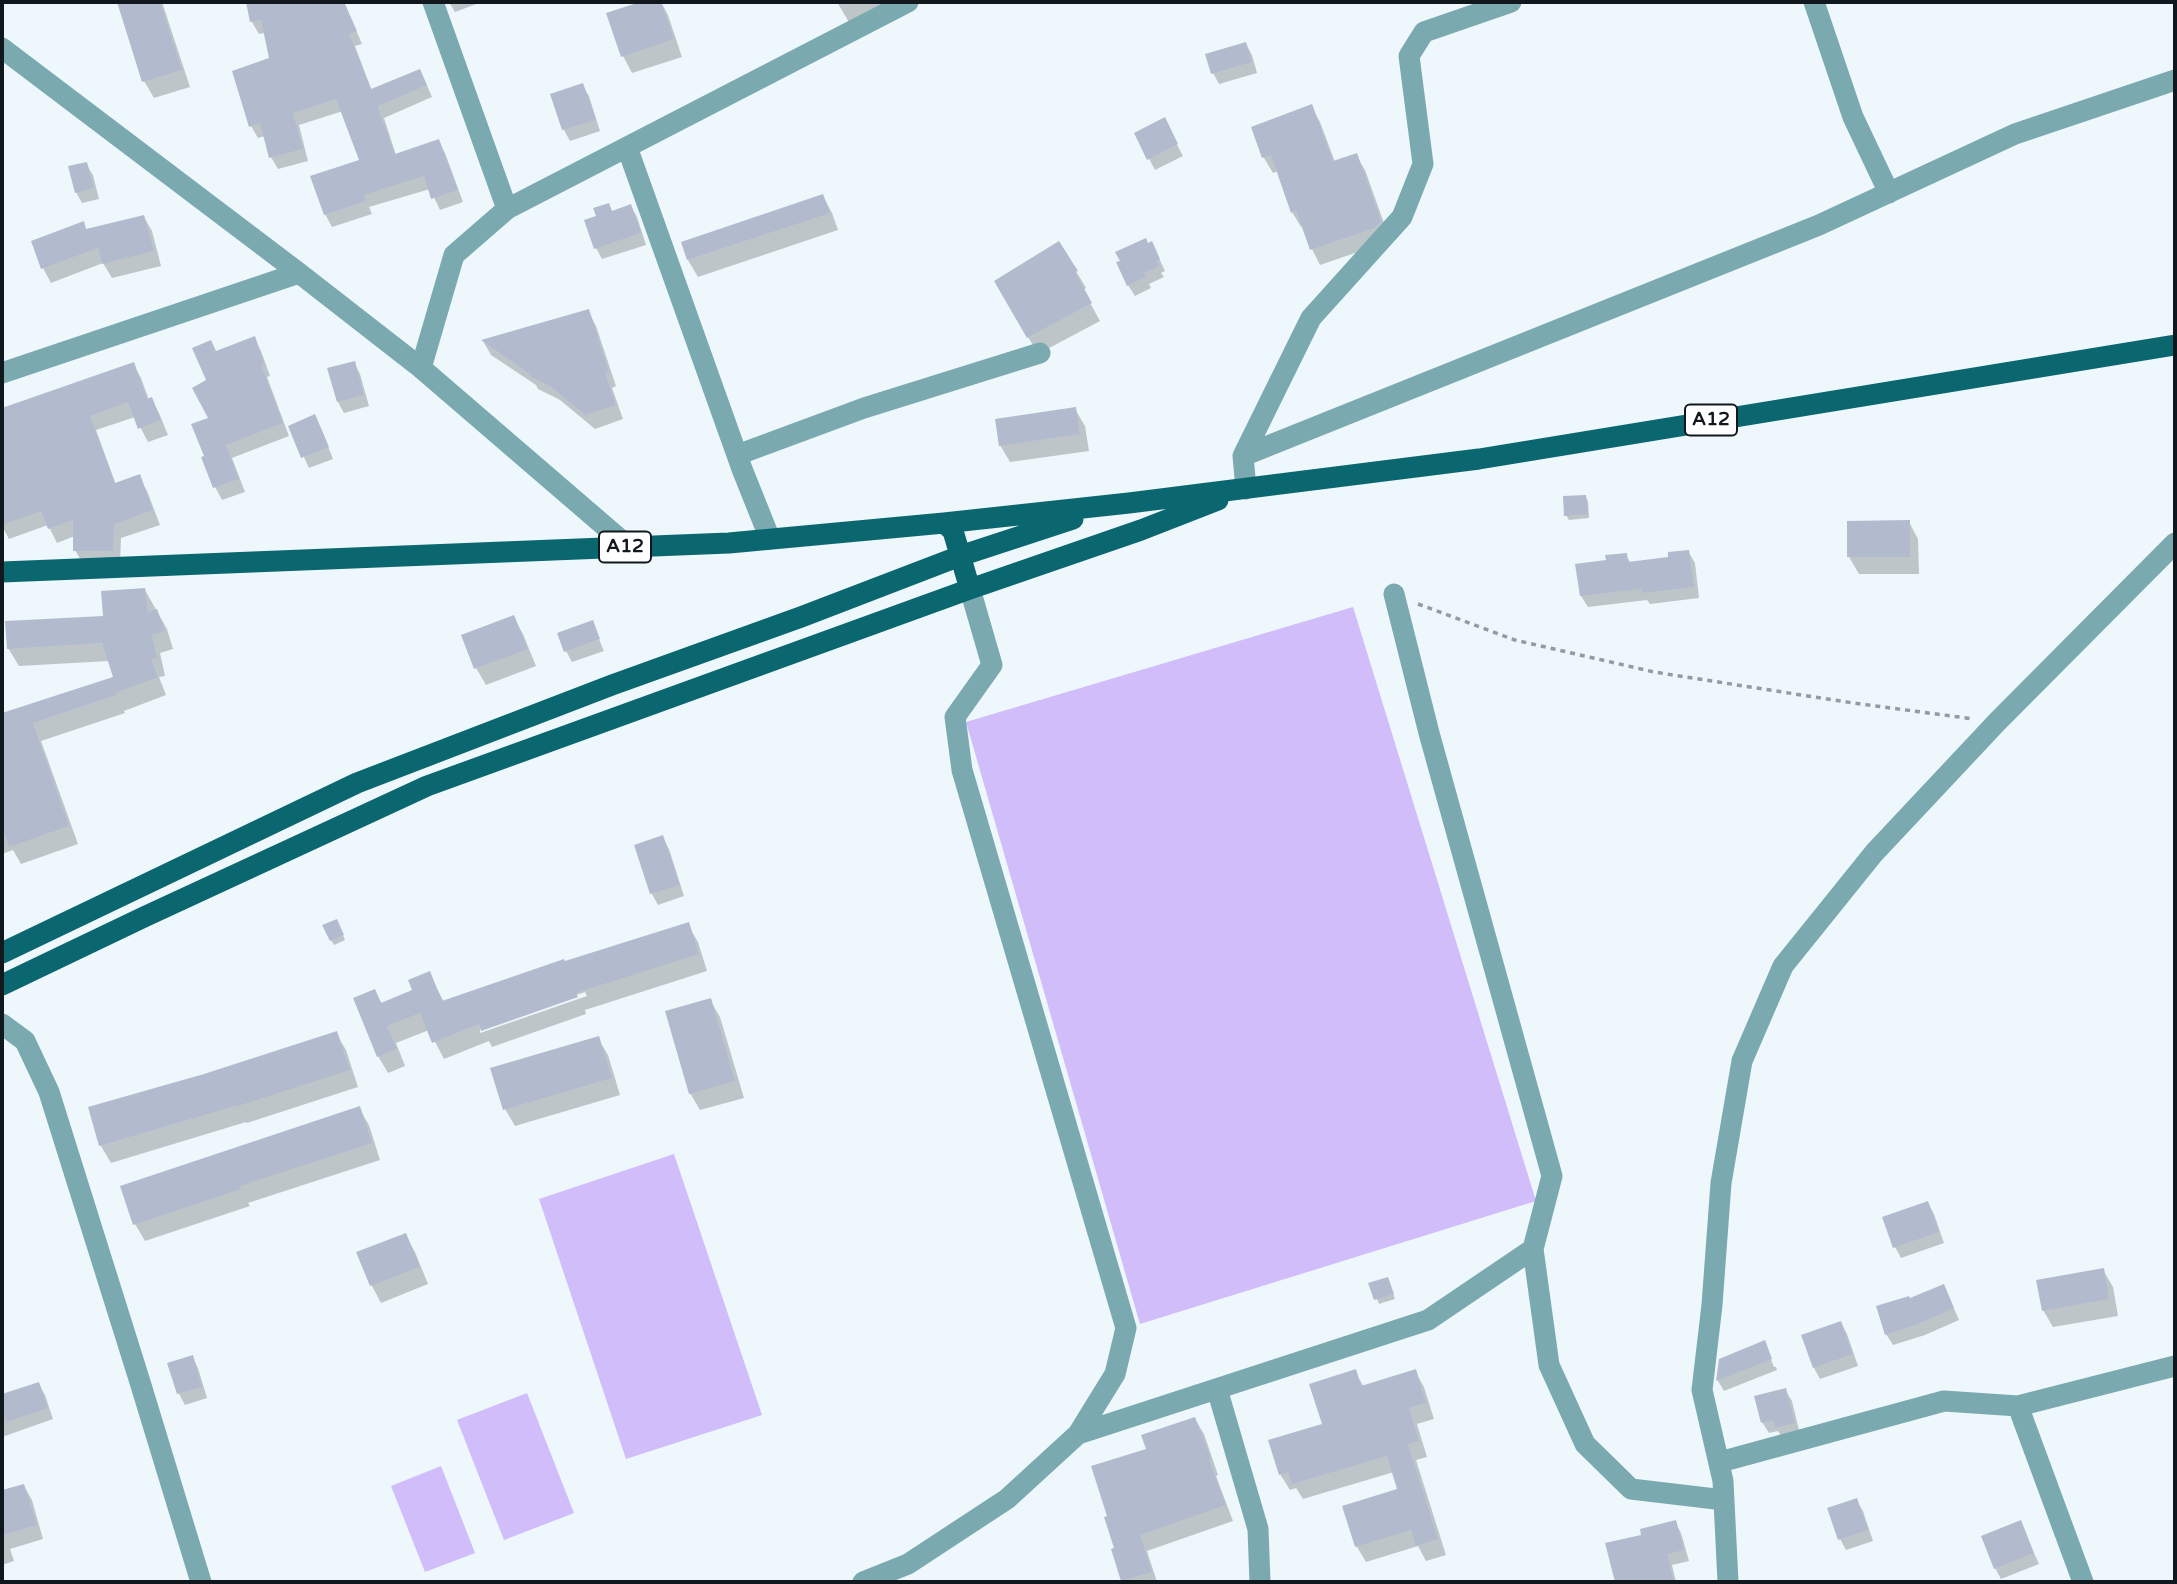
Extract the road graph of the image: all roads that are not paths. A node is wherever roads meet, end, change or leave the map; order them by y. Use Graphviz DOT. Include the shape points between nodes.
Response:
graph roads {
  1 [pos="433,2"];
  2 [pos="908,2"];
  3 [pos="1511,2"];
  4 [pos="1814,2"];
  5 [pos="2,48"];
  6 [pos="2175,80"];
  7 [pos="627,148"];
  8 [pos="1889,193"];
  9 [pos="507,209"];
  10 [pos="299,273"];
  11 [pos="2175,345"];
  12 [pos="1040,353"];
  13 [pos="421,368"];
  14 [pos="2,373"];
  15 [pos="737,455"];
  16 [pos="1243,456"];
  17 [pos="1246,489"];
  18 [pos="1129,503"];
  19 [pos="944,523"];
  20 [pos="770,539"];
  21 [pos="2175,543"];
  22 [pos="629,547"];
  23 [pos="960,556"];
  24 [pos="2,572"];
  25 [pos="970,589"];
  26 [pos="1394,594"];
  27 [pos="2,953"];
  28 [pos="2,985"];
  29 [pos="2,1024"];
  30 [pos="1534,1249"];
  31 [pos="2175,1366"];
  32 [pos="1217,1389"];
  33 [pos="2018,1406"];
  34 [pos="1078,1434"];
  35 [pos="1720,1462"];
  36 [pos="1724,1500"];
  37 [pos="201,1582"];
  38 [pos="863,1582"];
  39 [pos="1260,1582"];
  40 [pos="1728,1582"];
  41 [pos="2082,1582"];
  1 -- 9 [label="street"];
  2 -- 7 [label="street"];
  3 -- 16 [label="street" via="1424,32 1409,56 1423,164 1402,217 1311,318"];
  4 -- 8 [label="street" via="1853,117"];
  5 -- 10 [label="street"];
  6 -- 8 [label="street" via="2015,134"];
  7 -- 9 [label="street"];
  7 -- 15 [label="street"];
  8 -- 16 [label="street"];
  9 -- 13 [label="street" via="454,255"];
  10 -- 13 [label="street"];
  10 -- 14 [label="street"];
  11 -- 17 [label="main road, A12" via="1479,459"];
  12 -- 15 [label="street" via="864,408"];
  13 -- 22 [label="street"];
  15 -- 20 [label="street"];
  16 -- 17 [label="street"];
  17 -- 18 [label="main road, A12"];
  17 -- 25 [label="main road"];
  18 -- 19 [label="main road, A12"];
  18 -- 23 [label="main road"];
  19 -- 20 [label="main road, A12"];
  19 -- 23 [label="main road" via="953,531"];
  20 -- 22 [label="main road, A12"];
  21 -- 35 [label="street" via="1874,853 1783,966 1742,1061 1721,1183 1702,1390"];
  22 -- 24 [label="main road, A12"];
  23 -- 25 [label="main road"];
  23 -- 27 [label="main road" via="357,783"];
  25 -- 28 [label="main road" via="427,786"];
  25 -- 34 [label="street" via="992,665 955,718 962,770 1126,1328 1115,1374"];
  26 -- 30 [label="street" via="1552,1176"];
  29 -- 37 [label="street" via="25,1041 50,1092"];
  30 -- 32 [label="street" via="1428,1320"];
  30 -- 36 [label="street" via="1549,1365 1585,1444 1631,1489"];
  31 -- 33 [label="street"];
  32 -- 34 [label="street"];
  32 -- 39 [label="street" via="1258,1529"];
  33 -- 35 [label="street" via="1944,1401"];
  33 -- 41 [label="street"];
  34 -- 38 [label="street" via="1007,1499 908,1564"];
  35 -- 36 [label="street"];
  36 -- 40 [label="street"];
}
